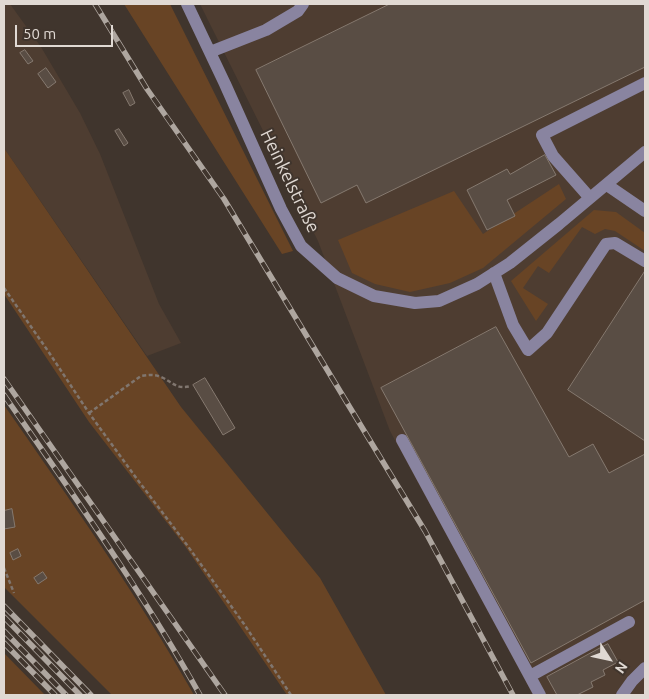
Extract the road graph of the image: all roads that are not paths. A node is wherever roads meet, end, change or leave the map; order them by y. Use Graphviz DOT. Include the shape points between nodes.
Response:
graph roads {
  1 [pos="187,4"];
  2 [pos="303,4"];
  3 [pos="210,52"];
  4 [pos="645,83"];
  5 [pos="645,152"];
  6 [pos="607,185"];
  7 [pos="590,198"];
  8 [pos="645,211"];
  9 [pos="645,262"];
  10 [pos="494,273"];
  11 [pos="402,440"];
  12 [pos="629,622"];
  13 [pos="645,668"];
  14 [pos="530,676"];
  15 [pos="540,695"];
  16 [pos="622,695"];
  1 -- 3 [label="street, Heinkelstraße"];
  2 -- 3 [label="street" via="298,11 266,30"];
  3 -- 10 [label="street, Heinkelstraße" via="301,246 336,278 374,296 415,303 440,301"];
  4 -- 7 [label="street" via="542,135 553,156"];
  5 -- 6 [label="street, Heinkelstraße"];
  6 -- 7 [label="street, Heinkelstraße"];
  6 -- 8 [label="street"];
  7 -- 10 [label="street, Heinkelstraße"];
  9 -- 10 [label="street" via="616,243 606,244 547,333 528,350 513,325"];
  11 -- 14 [label="street"];
  12 -- 14 [label="street"];
  13 -- 16 [label="street"];
  14 -- 15 [label="street"];
}
